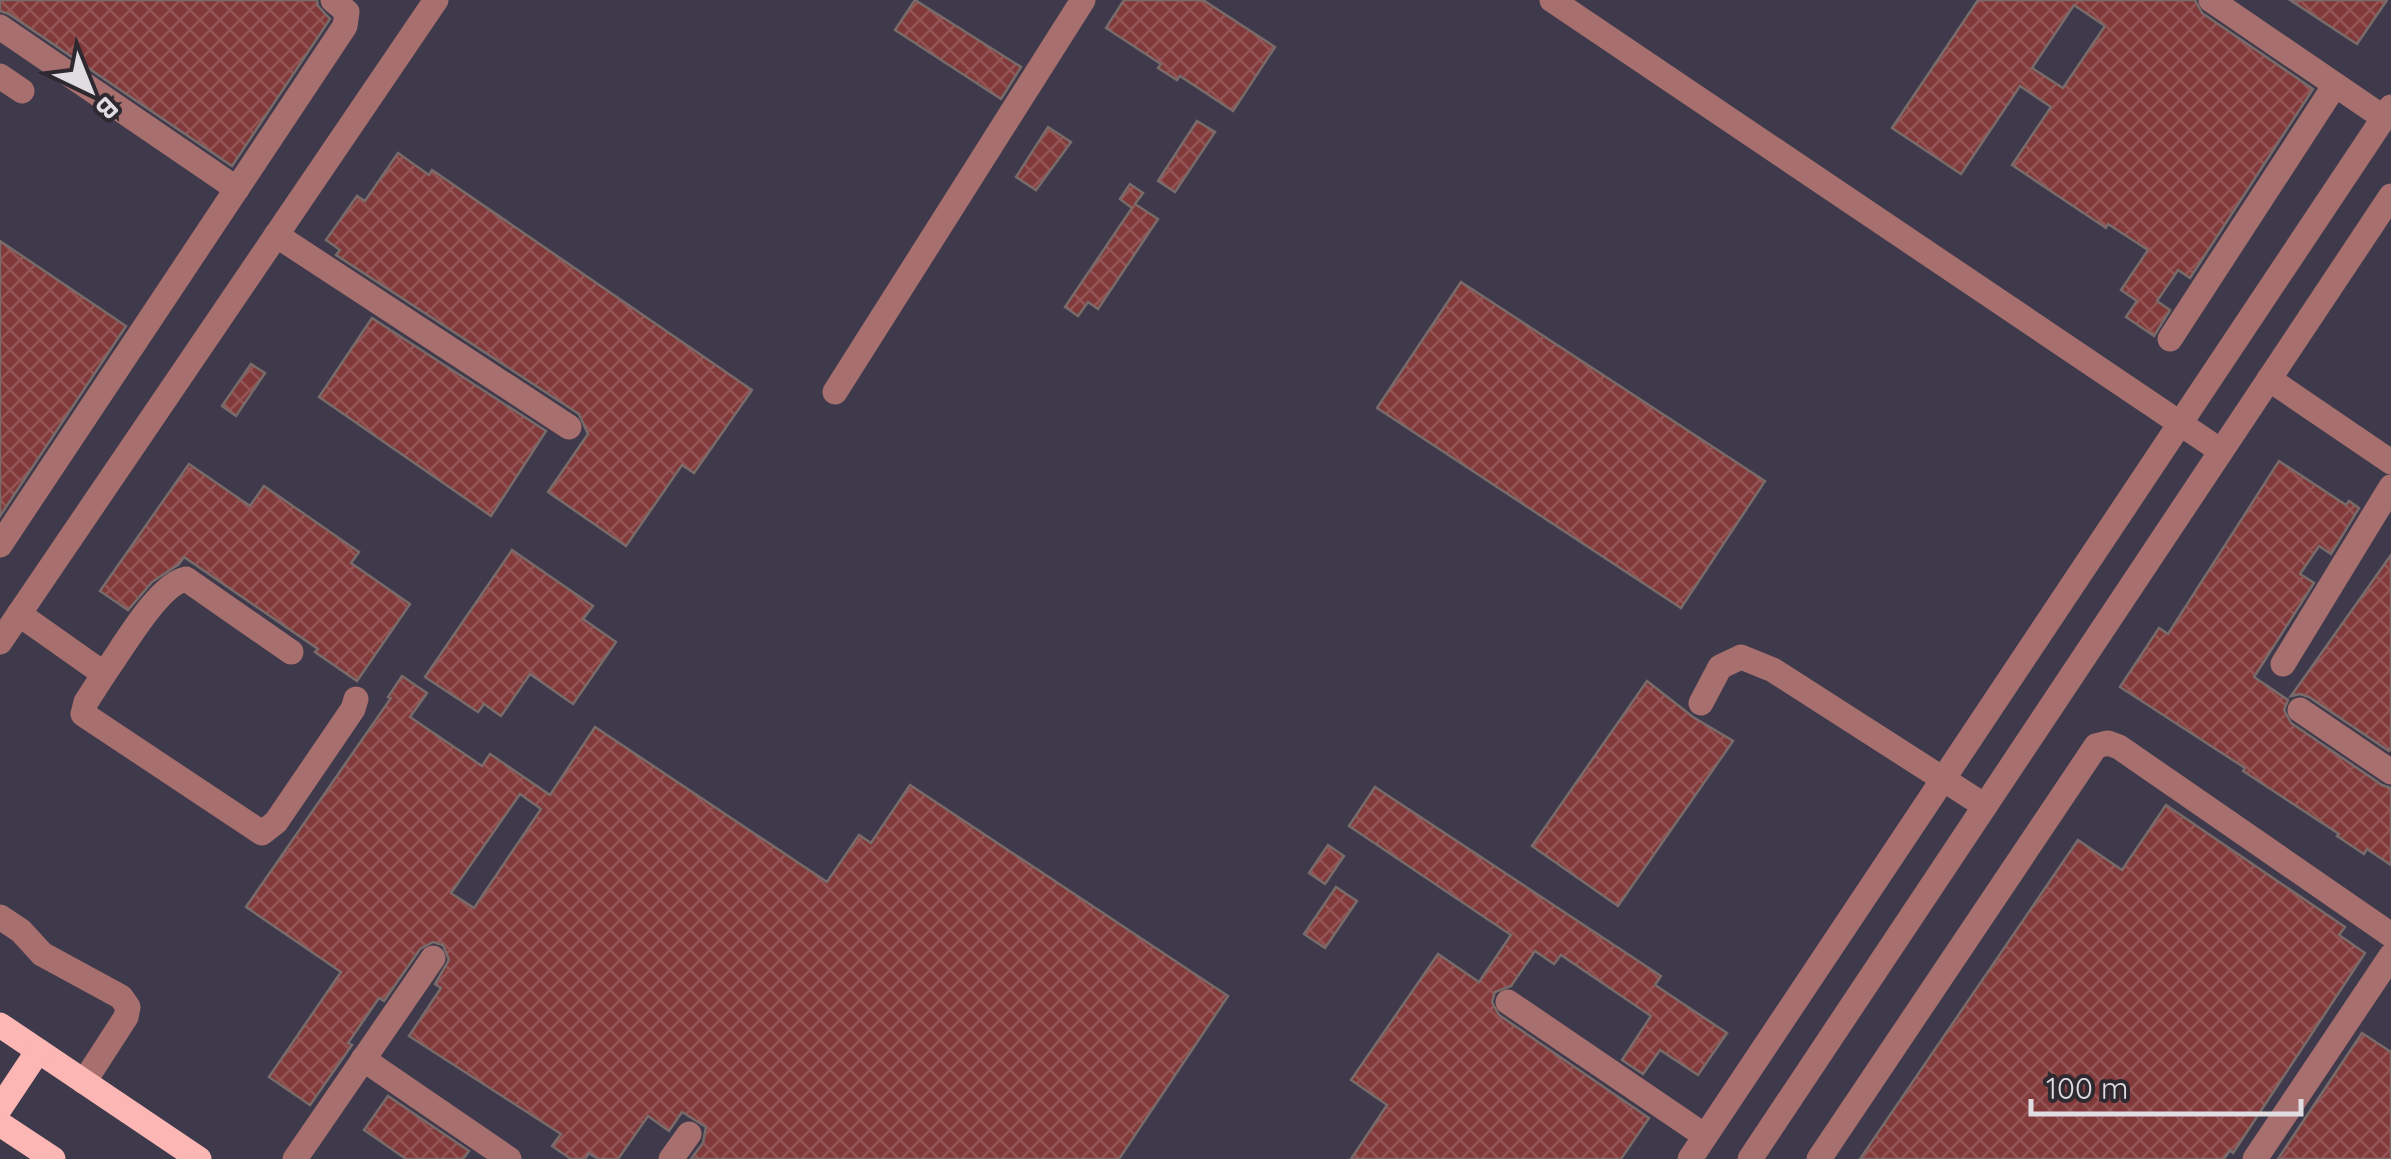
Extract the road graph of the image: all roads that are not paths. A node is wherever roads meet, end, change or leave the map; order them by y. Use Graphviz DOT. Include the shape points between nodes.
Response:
graph roads {
  1 [pos="334,0"];
  2 [pos="436,0"];
  3 [pos="1083,0"];
  4 [pos="1552,0"];
  5 [pos="2211,0"];
  6 [pos="0,28"];
  7 [pos="0,76"];
  8 [pos="2335,85"];
  9 [pos="22,91"];
  10 [pos="2387,113"];
  11 [pos="237,189"];
  12 [pos="2391,196"];
  13 [pos="276,235"];
  14 [pos="2170,339"];
  15 [pos="2268,379"];
  16 [pos="835,392"];
  17 [pos="2180,424"];
  18 [pos="569,427"];
  19 [pos="2221,451"];
  20 [pos="2391,462"];
  21 [pos="2391,488"];
  22 [pos="0,545"];
  23 [pos="19,614"];
  24 [pos="0,642"];
  25 [pos="291,652"];
  26 [pos="2282,664"];
  27 [pos="104,674"];
  28 [pos="356,699"];
  29 [pos="1701,702"];
  30 [pos="2300,710"];
  31 [pos="2391,772"];
  32 [pos="1943,780"];
  33 [pos="1984,806"];
  34 [pos="0,917"];
  35 [pos="2391,935"];
  36 [pos="2391,956"];
  37 [pos="433,958"];
  38 [pos="1508,1002"];
  39 [pos="0,1026"];
  40 [pos="38,1051"];
  41 [pos="363,1058"];
  42 [pos="84,1082"];
  43 [pos="0,1108"];
  44 [pos="0,1124"];
  45 [pos="689,1134"];
  46 [pos="1705,1136"];
  47 [pos="53,1159"];
  48 [pos="199,1159"];
  49 [pos="295,1159"];
  50 [pos="509,1159"];
  51 [pos="671,1159"];
  52 [pos="1690,1159"];
  53 [pos="1750,1159"];
  54 [pos="1819,1159"];
  55 [pos="2255,1159"];
  1 -- 11 [label="street" via="346,12 345,26"];
  2 -- 13 [label="street"];
  3 -- 16 [label="street"];
  4 -- 17 [label="street"];
  5 -- 8 [label="street"];
  6 -- 11 [label="street"];
  7 -- 9 [label="street"];
  8 -- 10 [label="street"];
  8 -- 14 [label="street"];
  10 -- 17 [label="street"];
  11 -- 22 [label="street"];
  12 -- 15 [label="street"];
  13 -- 18 [label="street"];
  13 -- 23 [label="street"];
  15 -- 19 [label="street"];
  15 -- 20 [label="street"];
  17 -- 19 [label="street"];
  17 -- 32 [label="street"];
  19 -- 33 [label="street"];
  21 -- 26 [label="street"];
  23 -- 24 [label="street"];
  23 -- 27 [label="street"];
  25 -- 27 [label="street" via="186,579 176,580"];
  27 -- 28 [label="street" via="83,714 262,833 276,822"];
  29 -- 32 [label="street" via="1720,667 1741,657 1773,670"];
  30 -- 31 [label="street"];
  32 -- 33 [label="street"];
  32 -- 46 [label="street"];
  33 -- 53 [label="street"];
  34 -- 42 [label="street" via="42,954 128,1007"];
  35 -- 54 [label="street" via="2119,747 2096,746"];
  36 -- 55 [label="street"];
  37 -- 41 [label="street"];
  38 -- 46 [label="street"];
  39 -- 40 [label="main road"];
  40 -- 42 [label="main road"];
  40 -- 43 [label="main road"];
  41 -- 49 [label="street"];
  41 -- 50 [label="street"];
  42 -- 48 [label="main road"];
  44 -- 47 [label="main road"];
  45 -- 51 [label="street"];
  46 -- 52 [label="street"];
}
